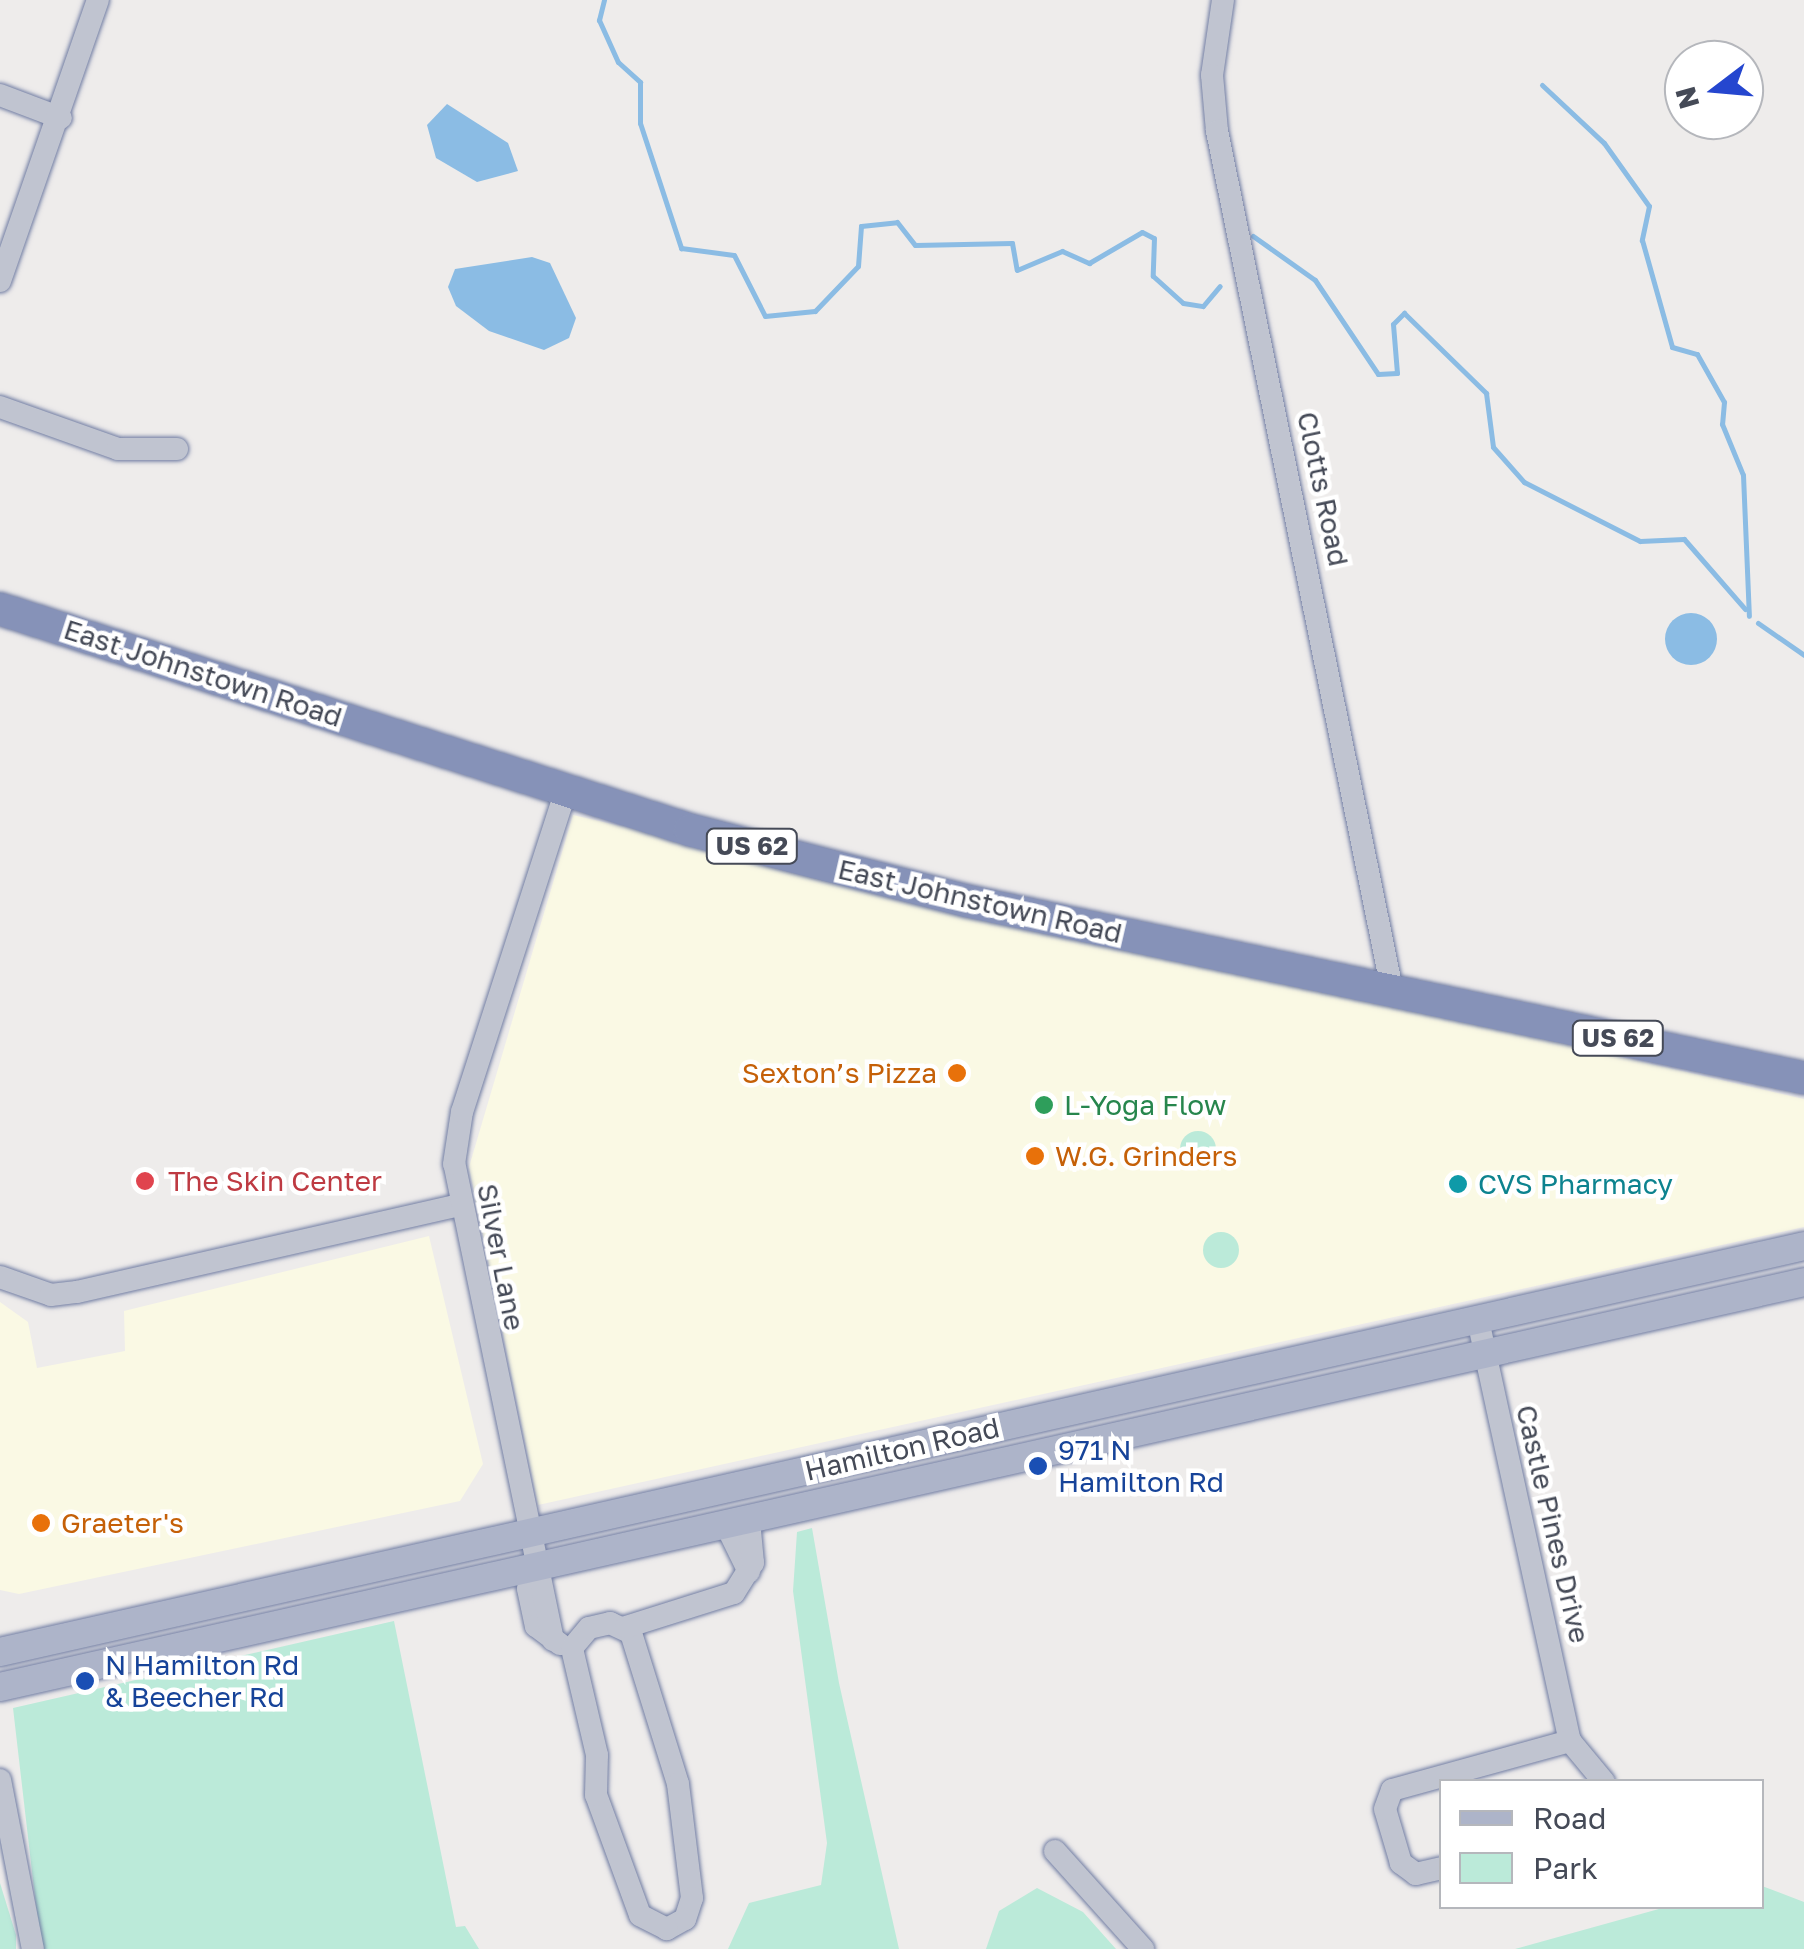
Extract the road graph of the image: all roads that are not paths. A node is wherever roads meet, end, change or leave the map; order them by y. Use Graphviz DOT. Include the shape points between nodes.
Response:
graph roads {
  1 [pos="98,0"];
  2 [pos="1223,0"];
  3 [pos="0,95"];
  4 [pos="61,118"];
  5 [pos="0,280"];
  6 [pos="0,407"];
  7 [pos="177,449"];
  8 [pos="0,609"];
  9 [pos="566,790"];
  10 [pos="1392,990"];
  11 [pos="1804,1078"];
  12 [pos="458,1206"];
  13 [pos="1804,1246"];
  14 [pos="0,1277"];
  15 [pos="1804,1282"];
  16 [pos="1478,1320"];
  17 [pos="1484,1354"];
  18 [pos="738,1522"];
  19 [pos="528,1533"];
  20 [pos="536,1567"];
  21 [pos="626,1627"];
  22 [pos="563,1644"];
  23 [pos="0,1652"];
  24 [pos="0,1687"];
  25 [pos="1570,1741"];
  26 [pos="1602,1779"];
  27 [pos="0,1780"];
  28 [pos="1056,1851"];
  29 [pos="1439,1869"];
  30 [pos="33,1949"];
  31 [pos="1144,1949"];
  1 -- 4 [label="street"];
  2 -- 10 [label="street, Clotts Road" via="1212,75 1217,132"];
  3 -- 4 [label="street"];
  4 -- 5 [label="street"];
  6 -- 7 [label="street" via="118,449"];
  8 -- 9 [label="highway, East Johnstown Road / US 62"];
  9 -- 10 [label="highway, East Johnstown Road / US 62" via="967,901"];
  9 -- 12 [label="street, Silver Lane" via="462,1112"];
  10 -- 11 [label="highway, East Johnstown Road / US 62"];
  12 -- 14 [label="street" via="77,1292 51,1295"];
  12 -- 19 [label="street, Silver Lane"];
  13 -- 16 [label="main road, Hamilton Road"];
  15 -- 17 [label="main road, Hamilton Road"];
  16 -- 17 [label="street, Castle Pines Drive"];
  16 -- 19 [label="main road, Hamilton Road"];
  17 -- 18 [label="main road, Hamilton Road"];
  17 -- 25 [label="street, Castle Pines Drive"];
  18 -- 20 [label="main road, Hamilton Road"];
  18 -- 21 [label="street" via="749,1572 734,1593"];
  19 -- 20 [label="street, Silver Lane"];
  19 -- 23 [label="main road, Hamilton Road"];
  20 -- 22 [label="street, Silver Lane" via="528,1590 536,1626"];
  20 -- 24 [label="main road, Hamilton Road"];
  21 -- 22 [label="street" via="590,1628"];
  21 -- 22 [label="street" via="678,1784 692,1898 677,1926 649,1925 635,1905 598,1805"];
  25 -- 26 [label="street, Castle Pines Drive"];
  25 -- 29 [label="street" via="1392,1790 1386,1809 1401,1863 1416,1874"];
  27 -- 30 [label="street"];
  28 -- 31 [label="street"];
}
